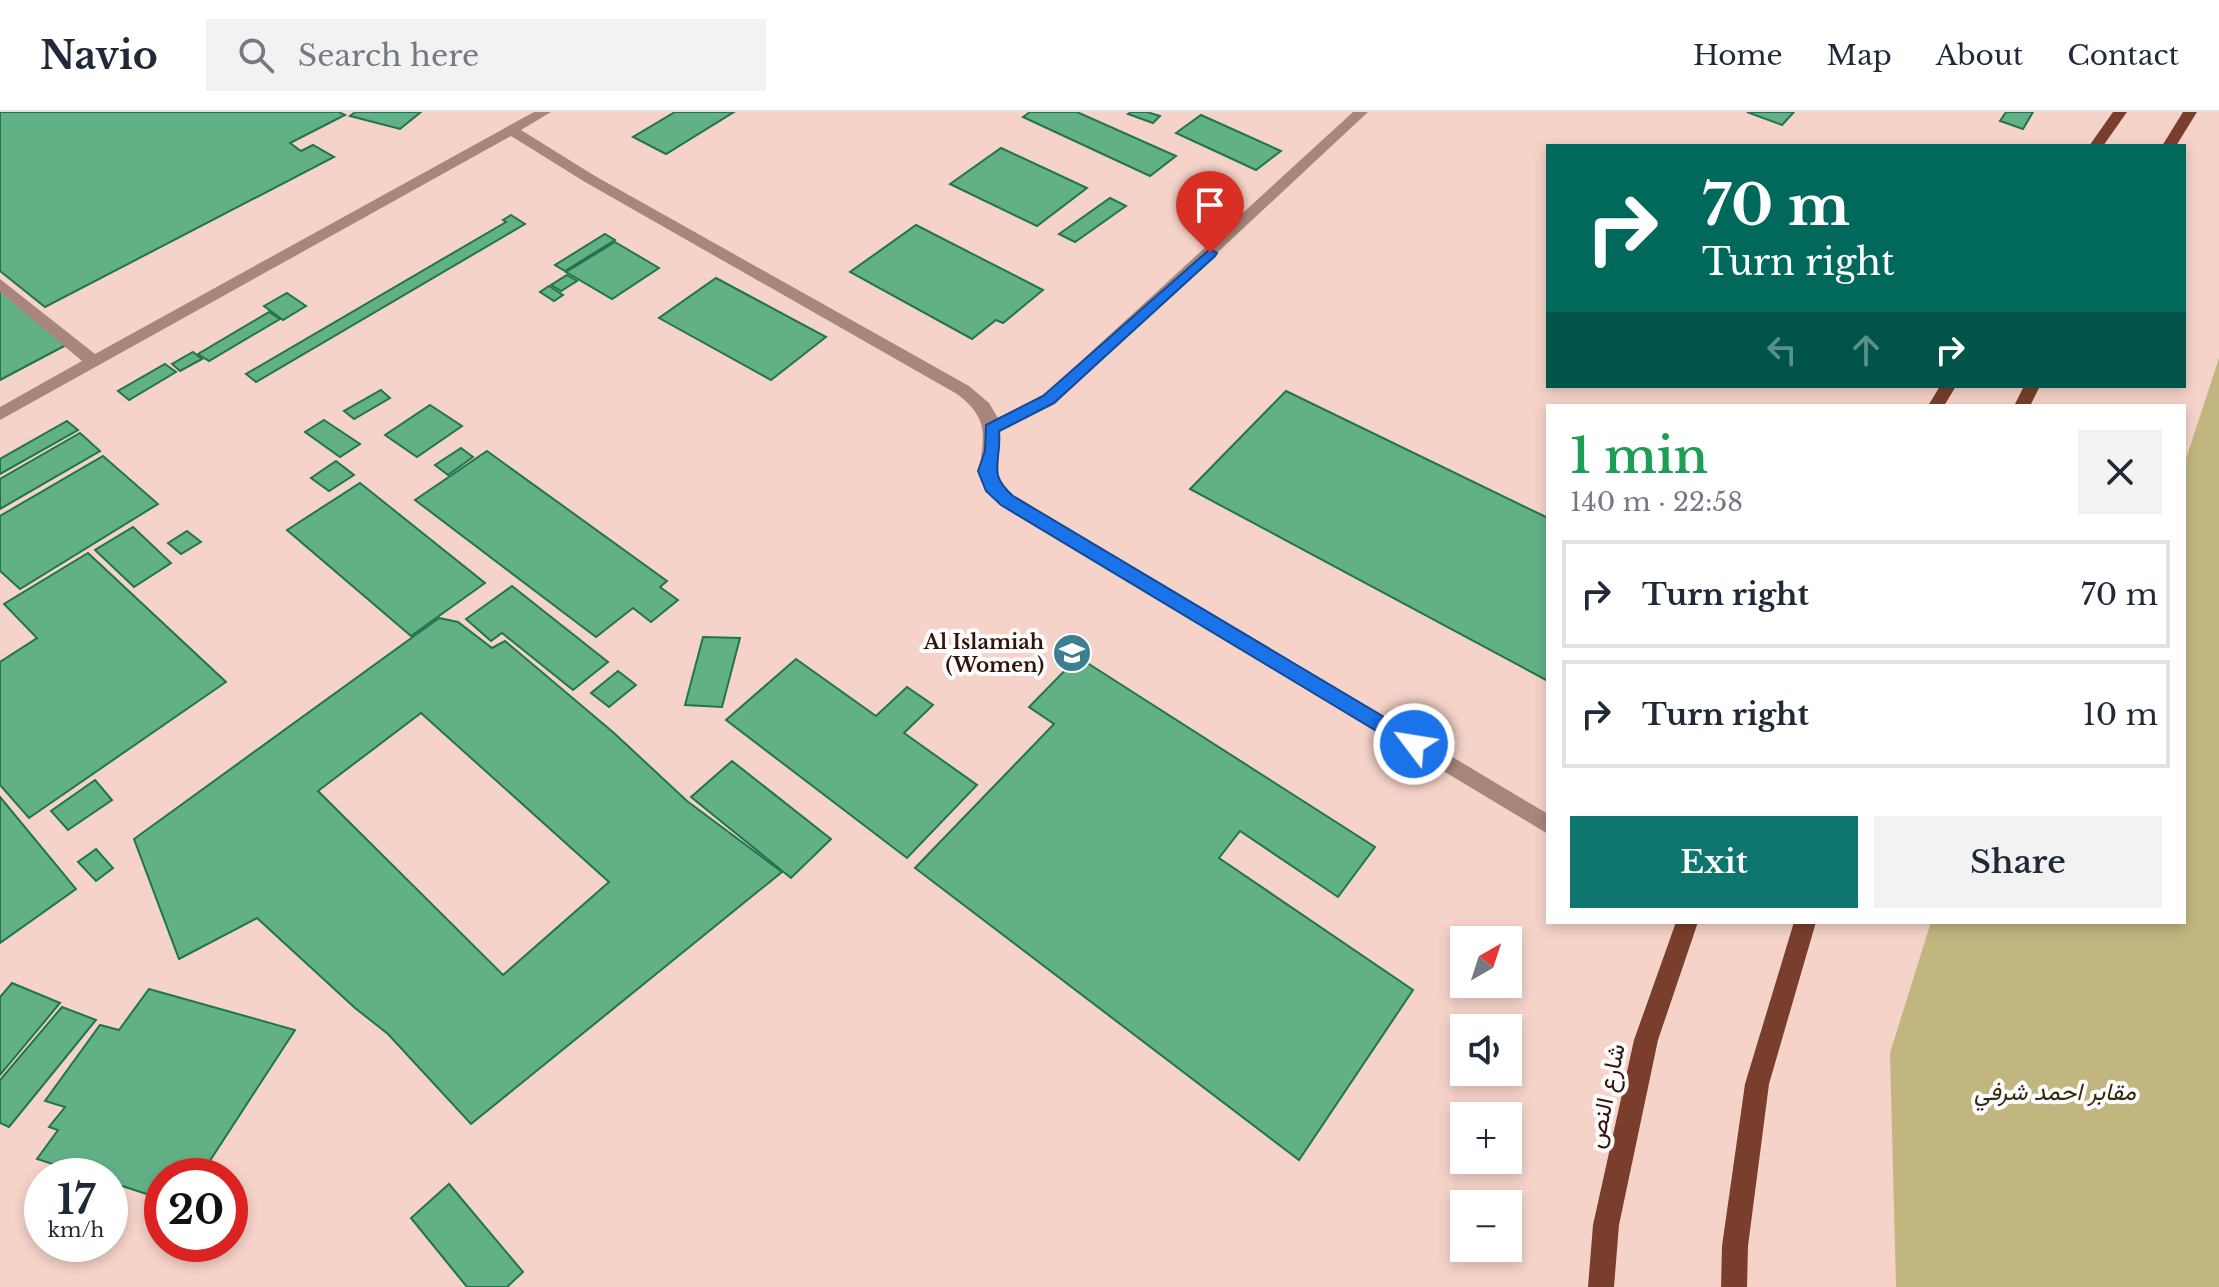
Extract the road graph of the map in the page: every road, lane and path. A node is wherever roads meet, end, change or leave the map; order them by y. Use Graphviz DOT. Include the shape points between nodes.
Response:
graph roads {
  1 [pos="544,112"];
  2 [pos="1361,112"];
  3 [pos="2120,112"];
  4 [pos="2190,112"];
  5 [pos="511,130"];
  6 [pos="2097,144"];
  7 [pos="2170,144"];
  8 [pos="0,284"];
  9 [pos="94,362"];
  10 [pos="0,414"];
  11 [pos="991,429"];
  12 [pos="1546,824"];
  13 [pos="1686,924"];
  14 [pos="1804,924"];
  15 [pos="1601,1287"];
  16 [pos="1734,1287"];
  1 -- 5 [label="street"];
  2 -- 11 [label="street" via="1049,400"];
  3 -- 6 [label="main road"];
  4 -- 7 [label="main road"];
  5 -- 9 [label="street"];
  5 -- 11 [label="street" via="963,390 985,408"];
  8 -- 9 [label="street"];
  9 -- 10 [label="street"];
  11 -- 12 [label="street" via="993,451 986,471 992,487 1007,500"];
  13 -- 15 [label="main road, شارع النص" via="1646,1040 1606,1225"];
  14 -- 16 [label="main road" via="1757,1084"];
}
